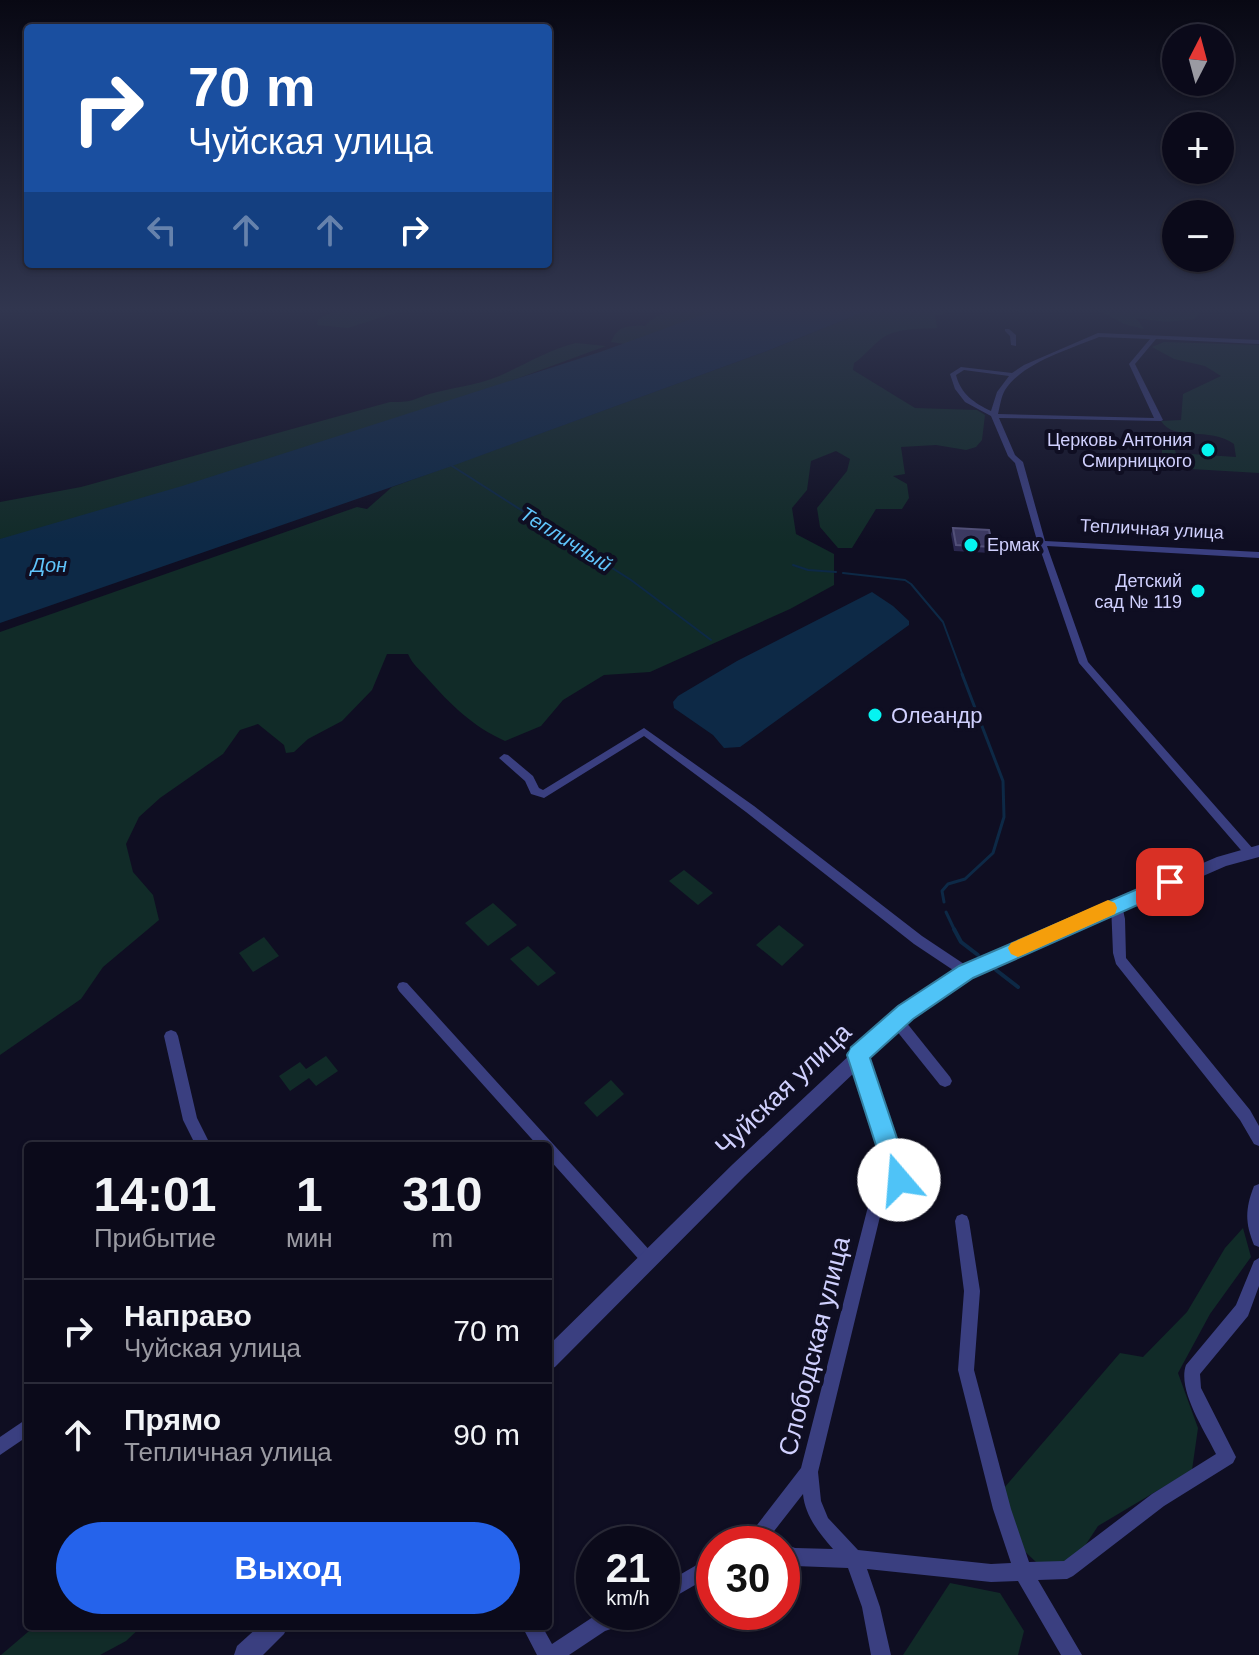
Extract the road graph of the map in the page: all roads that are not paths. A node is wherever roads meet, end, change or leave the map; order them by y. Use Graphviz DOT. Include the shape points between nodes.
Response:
graph roads {
  1 [pos="959,388"];
  2 [pos="1003,388"];
  3 [pos="1144,388"];
  4 [pos="994,415"];
  5 [pos="1042,543"];
  6 [pos="1259,555"];
  7 [pos="504,758"];
  8 [pos="1254,852"];
  9 [pos="1117,904"];
  10 [pos="966,972"];
  11 [pos="403,987"];
  12 [pos="897,1021"];
  13 [pos="171,1036"];
  14 [pos="858,1055"];
  15 [pos="945,1081"];
  16 [pos="1259,1139"];
  17 [pos="202,1142"];
  18 [pos="542,1142"];
  19 [pos="552,1153"];
  20 [pos="1259,1191"];
  21 [pos="962,1221"];
  22 [pos="1259,1240"];
  23 [pos="648,1259"];
  24 [pos="1259,1266"];
  25 [pos="552,1356"];
  26 [pos="24,1429"];
  27 [pos="0,1447"];
  28 [pos="809,1472"];
  29 [pos="770,1526"];
  30 [pos="800,1557"];
  31 [pos="854,1559"];
  32 [pos="1023,1572"];
  33 [pos="272,1630"];
  34 [pos="534,1630"];
  35 [pos="590,1630"];
  36 [pos="246,1655"];
  37 [pos="550,1655"];
  38 [pos="881,1655"];
  39 [pos="1072,1655"];
  1 -- 4 [label="street" via="969,403"];
  2 -- 4 [label="street"];
  3 -- 4 [label="street" via="1159,420"];
  4 -- 5 [label="street" via="1019,462"];
  5 -- 6 [label="street, Тепличная улица"];
  5 -- 8 [label="street" via="1084,663"];
  7 -- 10 [label="street" via="544,794 644,731"];
  8 -- 9 [label="street"];
  9 -- 10 [label="street"];
  9 -- 16 [label="street" via="1120,960"];
  10 -- 12 [label="street, Чуйская улица"];
  11 -- 18 [label="street"];
  12 -- 14 [label="street, Чуйская улица"];
  12 -- 15 [label="street"];
  13 -- 17 [label="street" via="190,1120"];
  14 -- 23 [label="street, Чуйская улица"];
  14 -- 28 [label="street, Слободская улица" via="899,1180 879,1191"];
  19 -- 23 [label="street"];
  20 -- 22 [label="street" via="1253,1223"];
  21 -- 32 [label="street" via="972,1291 966,1370"];
  23 -- 25 [label="street, Чуйская улица"];
  24 -- 32 [label="street" via="1242,1310 1192,1371 1193,1389 1227,1457 1158,1500 1067,1570"];
  26 -- 27 [label="street"];
  28 -- 29 [label="street"];
  28 -- 31 [label="street, Слободская улица" via="812,1501 822,1524"];
  30 -- 31 [label="street"];
  31 -- 32 [label="street"];
  31 -- 38 [label="street"];
  32 -- 39 [label="street"];
  33 -- 36 [label="street"];
  34 -- 37 [label="street"];
  35 -- 37 [label="street"];
}
